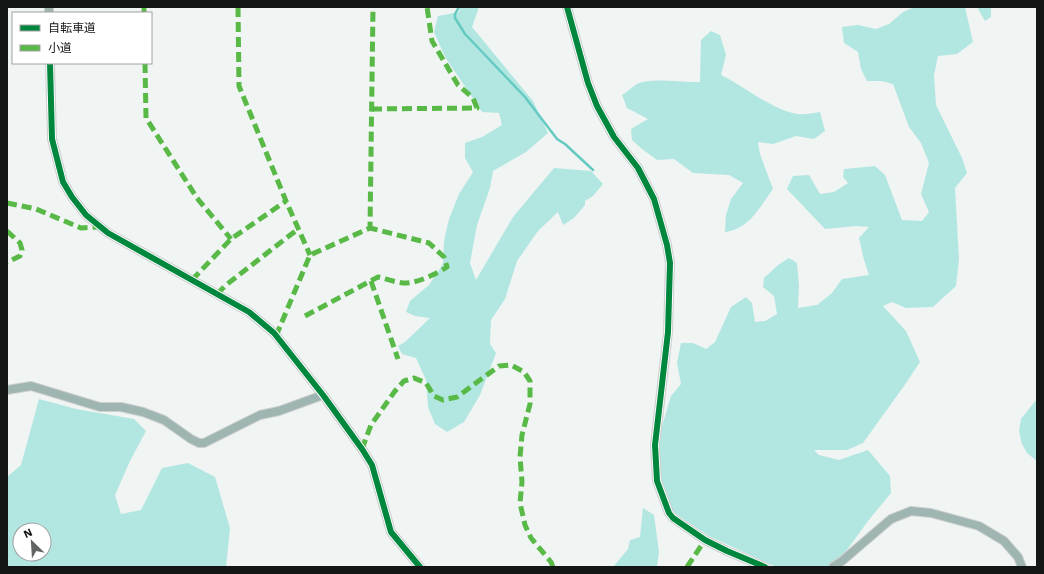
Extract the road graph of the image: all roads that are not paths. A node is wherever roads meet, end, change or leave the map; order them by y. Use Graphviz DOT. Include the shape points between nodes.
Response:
graph roads {
  1 [pos="567,7"];
  2 [pos="50,64"];
  3 [pos="7,390"];
  4 [pos="324,394"];
  5 [pos="420,567"];
  6 [pos="765,567"];
  7 [pos="833,567"];
  8 [pos="1022,567"];
  1 -- 6 [label="street" via="597,106 614,137 638,168 654,199 667,245 670,289 668,332 655,445 657,481 673,518 705,540"];
  2 -- 4 [label="street" via="52,139 63,182 86,215 108,233 249,312 274,333"];
  3 -- 4 [label="street" via="31,386 100,407 121,407 143,412 164,420 199,443 204,443 260,415 279,411"];
  4 -- 5 [label="street" via="372,465 391,532"];
  7 -- 8 [label="street" via="891,519 911,511 931,513 979,526 1004,541 1018,557"];
}
